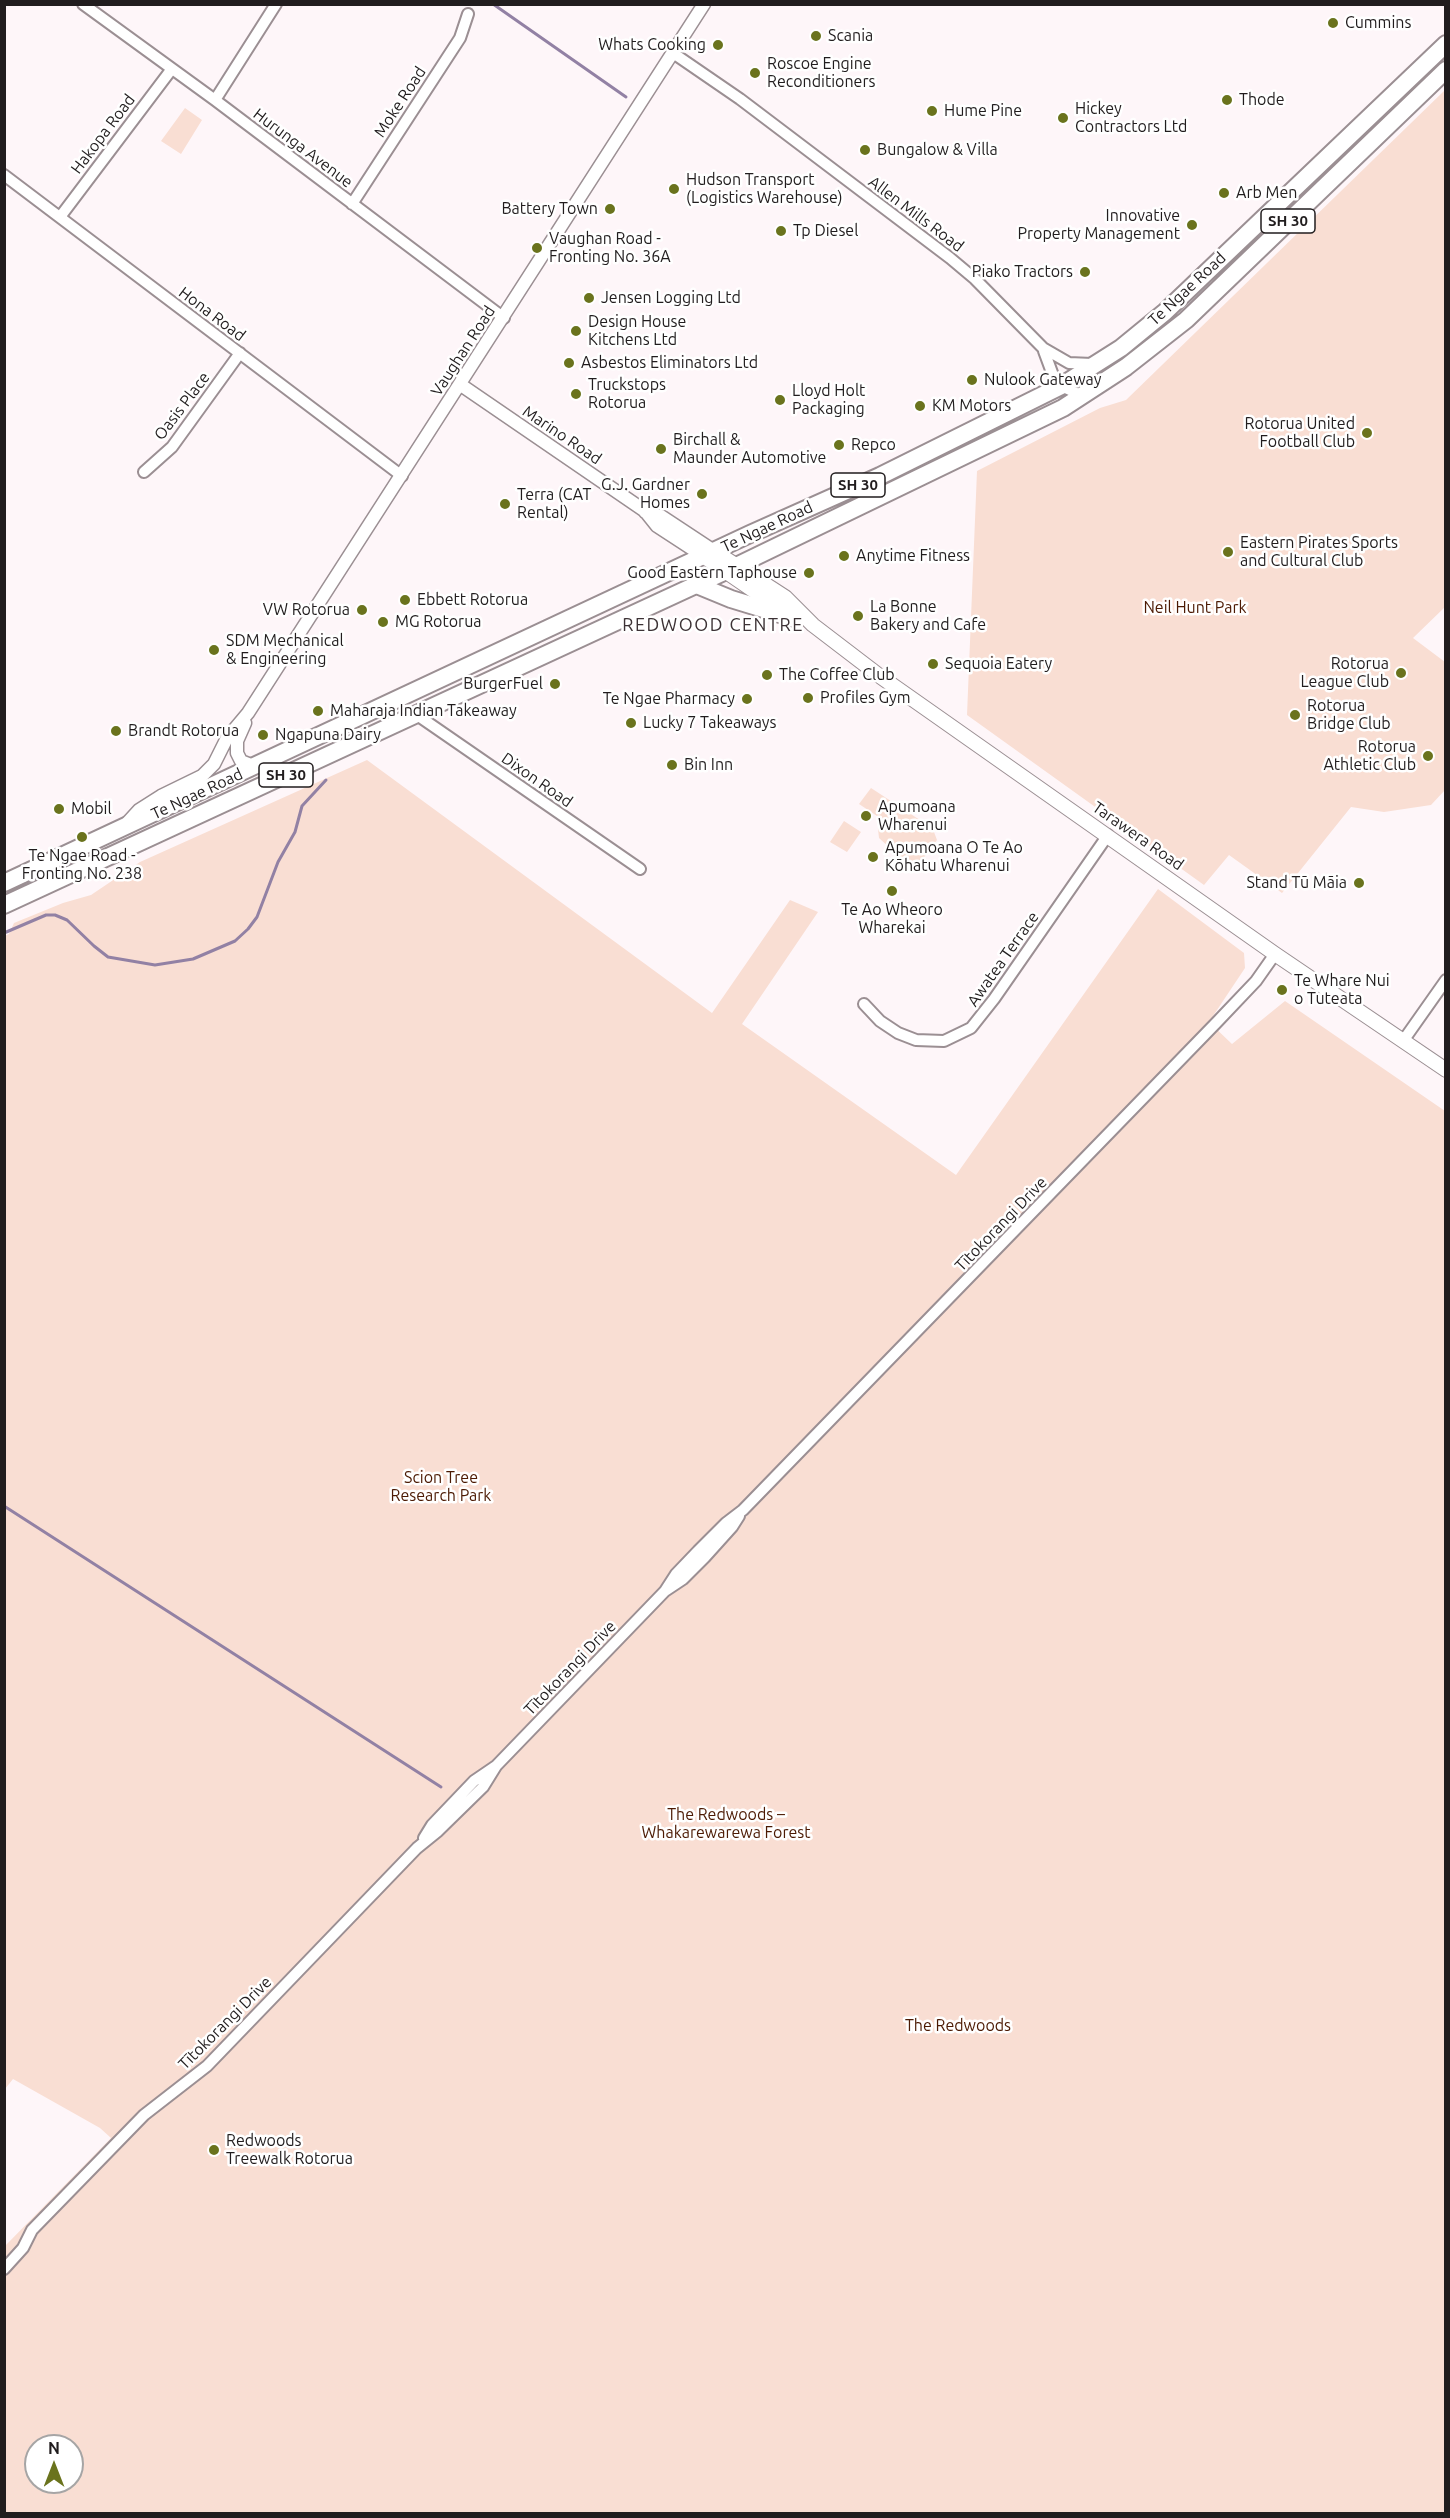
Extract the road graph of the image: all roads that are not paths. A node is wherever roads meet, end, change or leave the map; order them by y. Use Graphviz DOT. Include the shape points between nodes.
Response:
graph roads {
  1 [pos="83,4"];
  2 [pos="276,4"];
  3 [pos="704,4"];
  4 [pos="468,14"];
  5 [pos="1446,44"];
  6 [pos="673,54"];
  7 [pos="171,70"];
  8 [pos="1446,70"];
  9 [pos="215,100"];
  10 [pos="4,175"];
  11 [pos="352,204"];
  12 [pos="60,217"];
  13 [pos="504,318"];
  14 [pos="1043,348"];
  15 [pos="240,353"];
  16 [pos="1101,362"];
  17 [pos="461,385"];
  18 [pos="1055,386"];
  19 [pos="1083,396"];
  20 [pos="144,472"];
  21 [pos="402,476"];
  22 [pos="709,554"];
  23 [pos="731,568"];
  24 [pos="697,585"];
  25 [pos="793,618"];
  26 [pos="813,625"];
  27 [pos="248,713"];
  28 [pos="417,714"];
  29 [pos="256,767"];
  30 [pos="121,829"];
  31 [pos="1108,835"];
  32 [pos="640,869"];
  33 [pos="4,883"];
  34 [pos="4,905"];
  35 [pos="1275,954"];
  36 [pos="1446,980"];
  37 [pos="864,1004"];
  38 [pos="1403,1041"];
  39 [pos="1446,1070"];
  40 [pos="4,2269"];
  1 -- 7 [label="street, Hurunga Avenue"];
  2 -- 9 [label="street"];
  3 -- 6 [label="street, Vaughan Road"];
  4 -- 11 [label="street, Moke Road" via="460,38"];
  5 -- 16 [label="highway, Te Ngae Road / SH 30" via="1165,312"];
  6 -- 13 [label="street, Vaughan Road"];
  6 -- 14 [label="street, Allen Mills Road" via="740,99 951,258"];
  7 -- 9 [label="street, Hurunga Avenue"];
  7 -- 12 [label="street, Hakopa Road"];
  8 -- 19 [label="highway, Te Ngae Road / SH 30" via="1186,320"];
  9 -- 11 [label="street, Hurunga Avenue"];
  10 -- 12 [label="street, Hona Road"];
  11 -- 13 [label="street, Hurunga Avenue"];
  12 -- 15 [label="street, Hona Road"];
  13 -- 17 [label="street, Vaughan Road"];
  14 -- 16 [label="street, Allen Mills Road" via="1069,363"];
  14 -- 18 [label="street, Allen Mills Road"];
  15 -- 20 [label="street, Oasis Place" via="172,447"];
  15 -- 21 [label="street, Hona Road"];
  16 -- 18 [label="highway, Te Ngae Road / SH 30"];
  17 -- 21 [label="street, Vaughan Road"];
  17 -- 22 [label="street, Marino Road" via="645,511 657,526"];
  18 -- 19 [label="street"];
  18 -- 22 [label="highway, Te Ngae Road / SH 30" via="880,476"];
  19 -- 23 [label="highway, Te Ngae Road / SH 30"];
  21 -- 27 [label="street, Vaughan Road"];
  22 -- 23 [label="main road"];
  22 -- 29 [label="highway, Te Ngae Road / SH 30"];
  23 -- 24 [label="highway, Te Ngae Road / SH 30"];
  23 -- 25 [label="main road, Tarawera Road"];
  23 -- 26 [label="main road, Tarawera Road" via="785,597"];
  24 -- 25 [label="highway"];
  24 -- 28 [label="highway, Te Ngae Road / SH 30"];
  25 -- 26 [label="main road, Tarawera Road"];
  26 -- 31 [label="main road, Tarawera Road"];
  27 -- 29 [label="street, Vaughan Road" via="237,741 237,753 242,761"];
  27 -- 30 [label="street, Vaughan Road" via="227,738 208,771 139,810"];
  28 -- 32 [label="street, Dixon Road"];
  28 -- 34 [label="highway, Te Ngae Road / SH 30"];
  29 -- 30 [label="highway, Te Ngae Road / SH 30"];
  30 -- 33 [label="highway, Te Ngae Road / SH 30"];
  31 -- 35 [label="main road, Tarawera Road"];
  31 -- 37 [label="street, Awatea Terrace" via="971,1028 944,1041 916,1040 880,1021"];
  35 -- 38 [label="main road, Tarawera Road"];
  35 -- 40 [label="street, Tītokorangi Drive" via="1256,981 1217,1022 742,1510 705,1557 665,1591 496,1766 474,1781 432,1825 417,1848 207,2066 140,2119 32,2230 23,2248"];
  36 -- 38 [label="street"];
  38 -- 39 [label="main road, Tarawera Road"];
}
